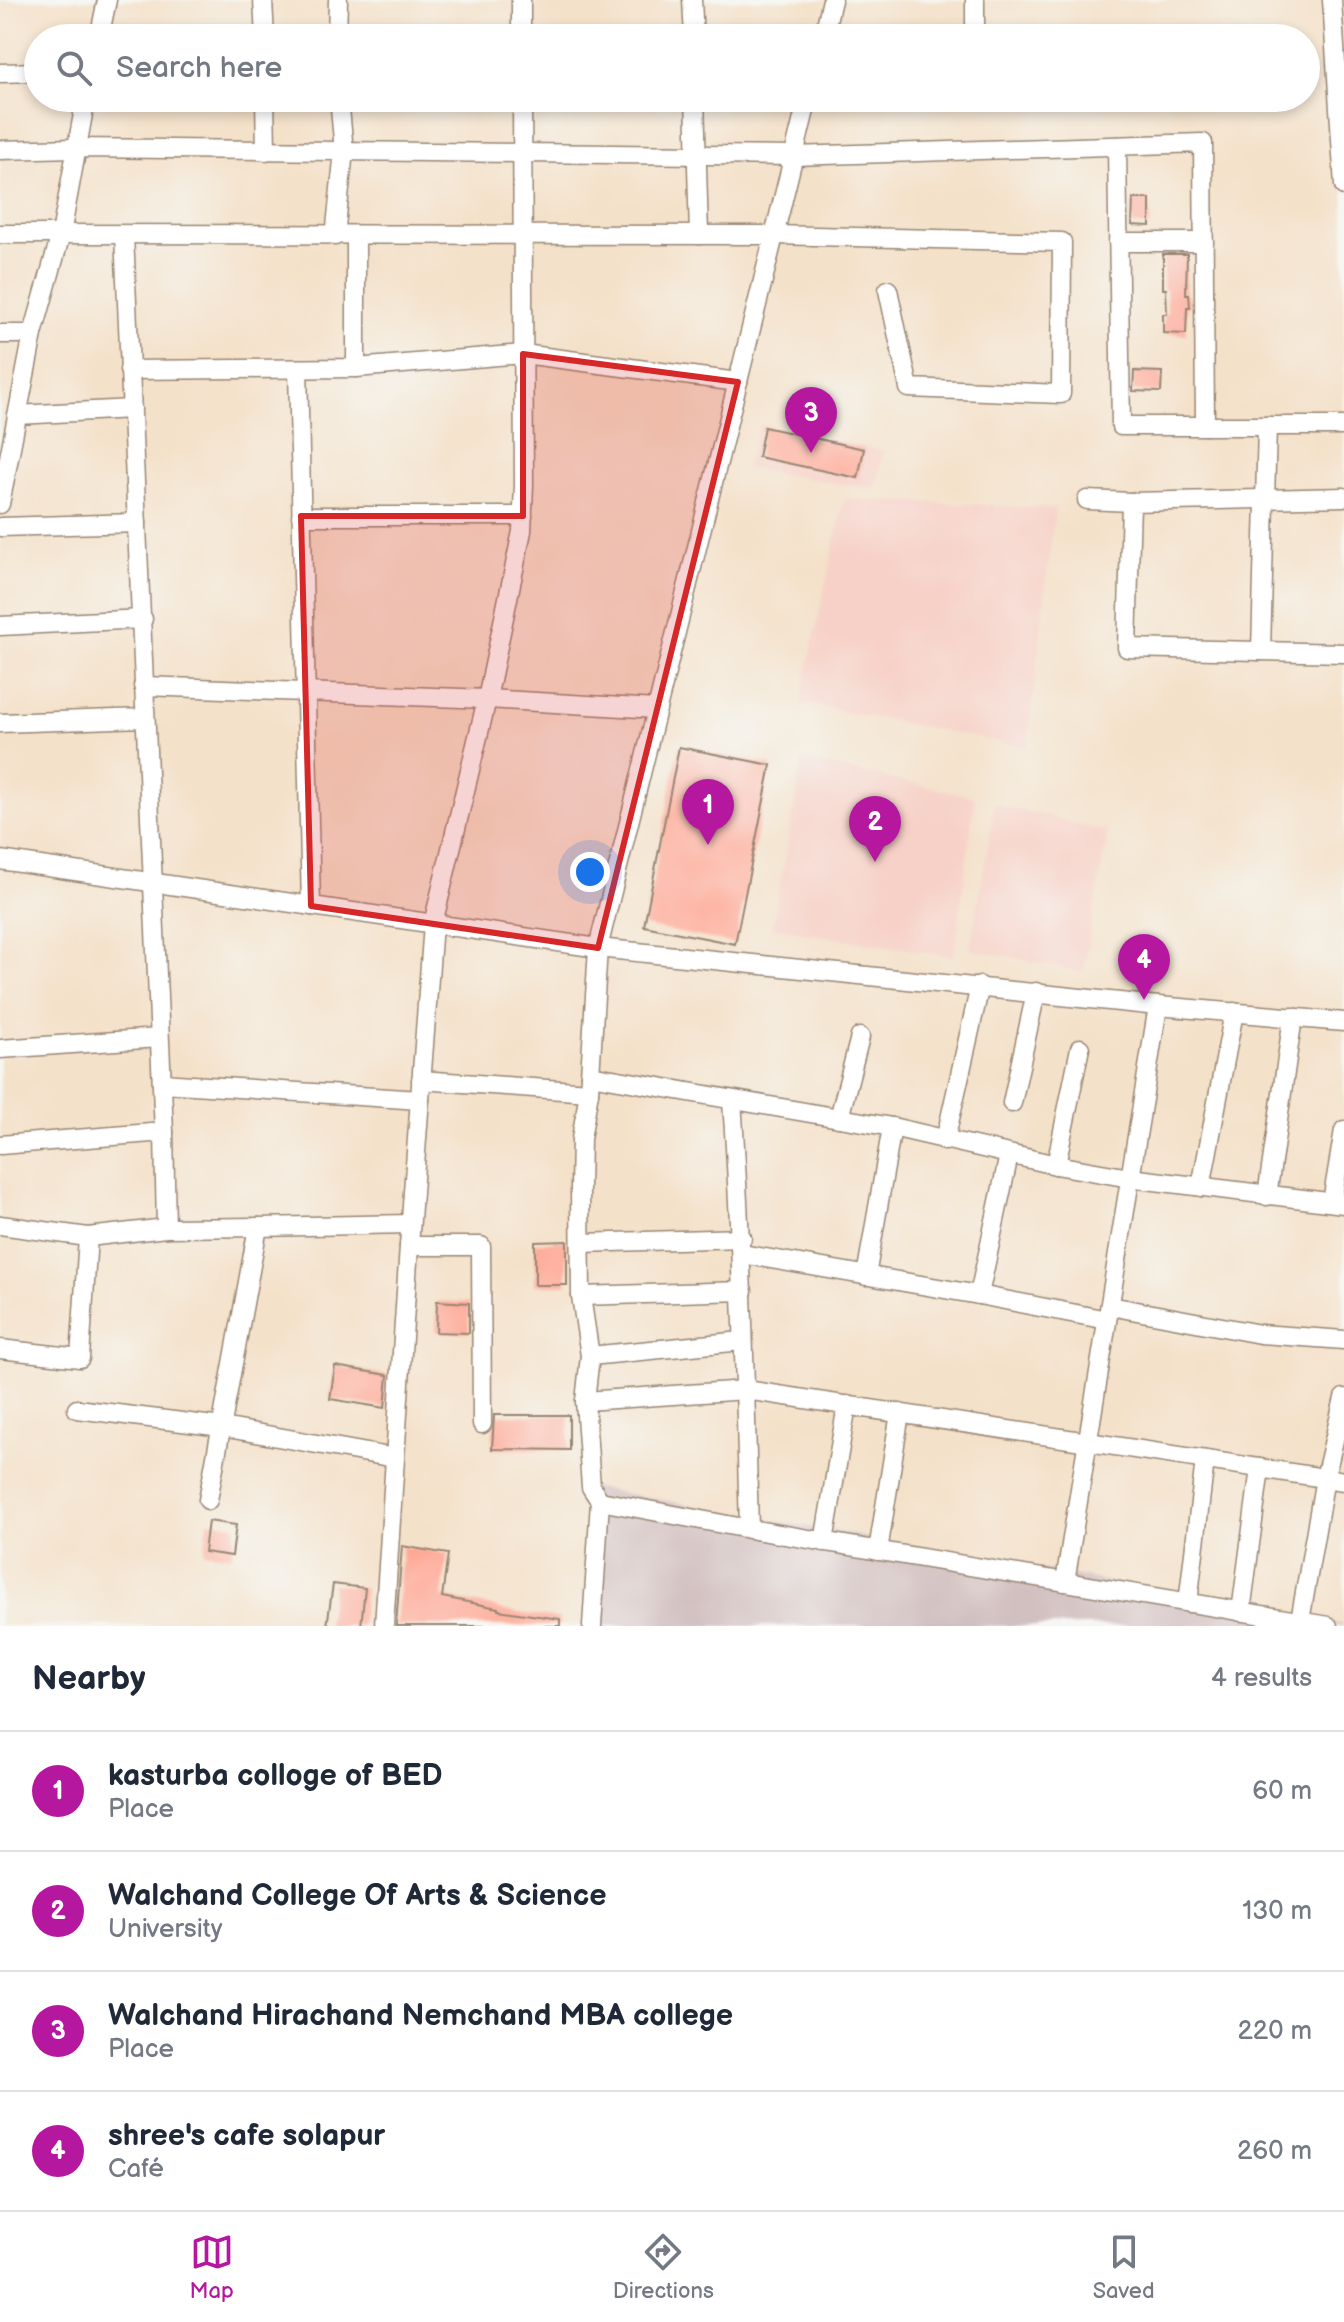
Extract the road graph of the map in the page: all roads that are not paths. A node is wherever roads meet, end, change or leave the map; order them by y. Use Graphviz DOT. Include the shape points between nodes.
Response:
graph roads {
  1 [pos="107,0"];
  2 [pos="263,0"];
  3 [pos="338,0"];
  4 [pos="521,0"];
  5 [pos="692,0"];
  6 [pos="832,0"];
  7 [pos="975,0"];
  8 [pos="1332,0"];
  9 [pos="102,24"];
  10 [pos="264,24"];
  11 [pos="337,24"];
  12 [pos="521,24"];
  13 [pos="693,24"];
  14 [pos="826,24"];
  15 [pos="975,24"];
  16 [pos="24,72"];
  17 [pos="0,73"];
  18 [pos="83,112"];
  19 [pos="265,112"];
  20 [pos="340,112"];
  21 [pos="522,112"];
  22 [pos="695,112"];
  23 [pos="805,112"];
  24 [pos="1117,146"];
  25 [pos="75,148"];
  26 [pos="0,150"];
  27 [pos="266,151"];
  28 [pos="344,151"];
  29 [pos="522,153"];
  30 [pos="696,155"];
  31 [pos="794,156"];
  32 [pos="1344,186"];
  33 [pos="0,234"];
  34 [pos="61,234"];
  35 [pos="124,235"];
  36 [pos="699,235"];
  37 [pos="774,235"];
  38 [pos="335,236"];
  39 [pos="356,236"];
  40 [pos="522,236"];
  41 [pos="1118,242"];
  42 [pos="1204,242"];
  43 [pos="888,290"];
  44 [pos="0,334"];
  45 [pos="33,334"];
  46 [pos="523,354"];
  47 [pos="356,368"];
  48 [pos="298,369"];
  49 [pos="129,370"];
  50 [pos="738,382"];
  51 [pos="132,409"];
  52 [pos="17,415"];
  53 [pos="1205,426"];
  54 [pos="1267,426"];
  55 [pos="1344,426"];
  56 [pos="1344,497"];
  57 [pos="1265,499"];
  58 [pos="1087,500"];
  59 [pos="1131,502"];
  60 [pos="0,504"];
  61 [pos="301,516"];
  62 [pos="523,516"];
  63 [pos="137,523"];
  64 [pos="0,527"];
  65 [pos="143,619"];
  66 [pos="0,626"];
  67 [pos="1261,651"];
  68 [pos="1344,653"];
  69 [pos="143,686"];
  70 [pos="306,693"];
  71 [pos="487,699"];
  72 [pos="657,709"];
  73 [pos="144,718"];
  74 [pos="0,723"];
  75 [pos="0,860"];
  76 [pos="151,882"];
  77 [pos="311,906"];
  78 [pos="433,924"];
  79 [pos="598,948"];
  80 [pos="980,986"];
  81 [pos="1036,992"];
  82 [pos="1158,1006"];
  83 [pos="1234,1012"];
  84 [pos="1293,1017"];
  85 [pos="1344,1022"];
  86 [pos="860,1037"];
  87 [pos="159,1038"];
  88 [pos="1080,1048"];
  89 [pos="0,1049"];
  90 [pos="421,1080"];
  91 [pos="162,1083"];
  92 [pos="590,1084"];
  93 [pos="420,1100"];
  94 [pos="732,1101"];
  95 [pos="1012,1103"];
  96 [pos="839,1118"];
  97 [pos="892,1127"];
  98 [pos="1344,1130"];
  99 [pos="164,1132"];
  100 [pos="945,1141"];
  101 [pos="0,1145"];
  102 [pos="1009,1155"];
  103 [pos="1056,1165"];
  104 [pos="1130,1178"];
  105 [pos="1201,1187"];
  106 [pos="1267,1196"];
  107 [pos="1338,1203"];
  108 [pos="410,1224"];
  109 [pos="0,1225"];
  110 [pos="258,1227"];
  111 [pos="166,1228"];
  112 [pos="88,1237"];
  113 [pos="581,1243"];
  114 [pos="409,1246"];
  115 [pos="742,1246"];
  116 [pos="866,1276"];
  117 [pos="743,1291"];
  118 [pos="979,1295"];
  119 [pos="581,1296"];
  120 [pos="1108,1313"];
  121 [pos="1344,1340"];
  122 [pos="742,1341"];
  123 [pos="0,1349"];
  124 [pos="590,1356"];
  125 [pos="746,1390"];
  126 [pos="1344,1398"];
  127 [pos="585,1401"];
  128 [pos="847,1405"];
  129 [pos="77,1409"];
  130 [pos="900,1413"];
  131 [pos="482,1424"];
  132 [pos="222,1427"];
  133 [pos="1088,1442"];
  134 [pos="395,1458"];
  135 [pos="1205,1460"];
  136 [pos="1260,1468"];
  137 [pos="1325,1478"];
  138 [pos="1344,1481"];
  139 [pos="208,1500"];
  140 [pos="600,1501"];
  141 [pos="749,1529"];
  142 [pos="824,1542"];
  143 [pos="878,1551"];
  144 [pos="1065,1582"];
  145 [pos="1188,1603"];
  146 [pos="1241,1612"];
  147 [pos="1300,1621"];
  148 [pos="384,1626"];
  149 [pos="592,1626"];
  150 [pos="1328,1626"];
  1 -- 9 [label="street"];
  2 -- 10 [label="street"];
  3 -- 11 [label="street"];
  4 -- 12 [label="street"];
  5 -- 13 [label="street"];
  6 -- 14 [label="street"];
  7 -- 15 [label="street"];
  8 -- 32 [label="street"];
  16 -- 17 [label="street"];
  18 -- 25 [label="street"];
  19 -- 27 [label="street"];
  20 -- 28 [label="street"];
  21 -- 29 [label="street"];
  22 -- 30 [label="street"];
  23 -- 31 [label="street"];
  24 -- 31 [label="street"];
  24 -- 41 [label="street"];
  24 -- 42 [label="street" via="1203,143"];
  25 -- 26 [label="street"];
  25 -- 27 [label="street"];
  25 -- 34 [label="street"];
  27 -- 28 [label="street"];
  28 -- 29 [label="street"];
  28 -- 38 [label="street"];
  29 -- 30 [label="street"];
  29 -- 40 [label="street"];
  30 -- 31 [label="street"];
  30 -- 36 [label="street"];
  31 -- 37 [label="street"];
  33 -- 34 [label="street"];
  34 -- 35 [label="street"];
  34 -- 45 [label="street"];
  35 -- 38 [label="street"];
  35 -- 49 [label="street"];
  36 -- 37 [label="street"];
  36 -- 40 [label="street"];
  37 -- 43 [label="street" via="1062,242 1061,394 909,388"];
  37 -- 50 [label="street"];
  38 -- 39 [label="street"];
  39 -- 40 [label="street"];
  39 -- 47 [label="street"];
  40 -- 46 [label="street"];
  41 -- 42 [label="street"];
  41 -- 53 [label="street" via="1121,426"];
  42 -- 53 [label="street"];
  44 -- 45 [label="street"];
  45 -- 52 [label="street"];
  46 -- 47 [label="street"];
  46 -- 50 [label="street"];
  46 -- 62 [label="street"];
  47 -- 48 [label="street"];
  48 -- 49 [label="street"];
  48 -- 61 [label="street"];
  49 -- 51 [label="street"];
  50 -- 72 [label="street"];
  51 -- 52 [label="street"];
  51 -- 63 [label="street"];
  52 -- 60 [label="street"];
  53 -- 54 [label="street"];
  54 -- 55 [label="street"];
  54 -- 57 [label="street"];
  56 -- 57 [label="street"];
  57 -- 59 [label="street"];
  57 -- 67 [label="street"];
  58 -- 59 [label="street"];
  59 -- 67 [label="street" via="1127,648"];
  61 -- 62 [label="street"];
  61 -- 70 [label="street"];
  62 -- 71 [label="street"];
  63 -- 64 [label="street"];
  63 -- 65 [label="street"];
  65 -- 66 [label="street"];
  65 -- 69 [label="street"];
  67 -- 68 [label="street"];
  69 -- 70 [label="street"];
  69 -- 73 [label="street"];
  70 -- 71 [label="street"];
  70 -- 77 [label="street"];
  71 -- 72 [label="street"];
  71 -- 78 [label="street"];
  72 -- 79 [label="street"];
  73 -- 74 [label="street"];
  73 -- 76 [label="street"];
  75 -- 76 [label="street"];
  76 -- 77 [label="street"];
  76 -- 87 [label="street"];
  77 -- 78 [label="street"];
  78 -- 79 [label="street"];
  78 -- 90 [label="street"];
  79 -- 80 [label="street"];
  79 -- 92 [label="street"];
  80 -- 81 [label="street"];
  80 -- 100 [label="street"];
  81 -- 82 [label="street"];
  81 -- 95 [label="street"];
  82 -- 83 [label="street"];
  82 -- 104 [label="street"];
  83 -- 84 [label="street"];
  83 -- 105 [label="street"];
  84 -- 85 [label="street"];
  84 -- 106 [label="street"];
  86 -- 96 [label="street"];
  87 -- 89 [label="street"];
  87 -- 91 [label="street"];
  88 -- 103 [label="street"];
  90 -- 92 [label="street"];
  90 -- 93 [label="street"];
  91 -- 93 [label="street"];
  91 -- 99 [label="street"];
  92 -- 94 [label="street"];
  92 -- 113 [label="street" via="581,1139"];
  93 -- 108 [label="street"];
  94 -- 96 [label="street"];
  94 -- 115 [label="street"];
  96 -- 97 [label="street"];
  97 -- 100 [label="street"];
  97 -- 116 [label="street"];
  98 -- 107 [label="street"];
  99 -- 101 [label="street"];
  99 -- 111 [label="street"];
  100 -- 102 [label="street"];
  102 -- 103 [label="street"];
  102 -- 118 [label="street"];
  103 -- 104 [label="street"];
  104 -- 105 [label="street"];
  104 -- 120 [label="street"];
  105 -- 106 [label="street"];
  106 -- 107 [label="street"];
  108 -- 110 [label="street"];
  108 -- 114 [label="street"];
  109 -- 112 [label="street"];
  110 -- 111 [label="street"];
  110 -- 132 [label="street"];
  111 -- 112 [label="street"];
  112 -- 123 [label="street" via="80,1358"];
  113 -- 115 [label="street"];
  113 -- 119 [label="street"];
  114 -- 131 [label="street" via="481,1246"];
  114 -- 134 [label="street"];
  115 -- 116 [label="street"];
  115 -- 117 [label="street"];
  116 -- 118 [label="street"];
  117 -- 119 [label="street"];
  117 -- 122 [label="street"];
  118 -- 120 [label="street"];
  119 -- 124 [label="street"];
  120 -- 121 [label="street"];
  120 -- 133 [label="street"];
  122 -- 124 [label="street"];
  122 -- 125 [label="street"];
  124 -- 127 [label="street"];
  125 -- 127 [label="street"];
  125 -- 128 [label="street"];
  125 -- 141 [label="street"];
  126 -- 137 [label="street"];
  127 -- 140 [label="street" via="591,1487"];
  128 -- 130 [label="street"];
  128 -- 142 [label="street"];
  129 -- 132 [label="street"];
  130 -- 133 [label="street"];
  130 -- 143 [label="street"];
  132 -- 134 [label="street"];
  132 -- 139 [label="street"];
  133 -- 135 [label="street"];
  133 -- 144 [label="street"];
  134 -- 148 [label="street"];
  135 -- 136 [label="street"];
  135 -- 145 [label="street"];
  136 -- 137 [label="street"];
  136 -- 146 [label="street"];
  137 -- 138 [label="street"];
  137 -- 147 [label="street"];
  140 -- 141 [label="street"];
  140 -- 149 [label="street"];
  141 -- 142 [label="street"];
  142 -- 143 [label="street"];
  143 -- 144 [label="street"];
  144 -- 145 [label="street"];
  145 -- 146 [label="street"];
  146 -- 147 [label="street"];
  147 -- 150 [label="street"];
}
